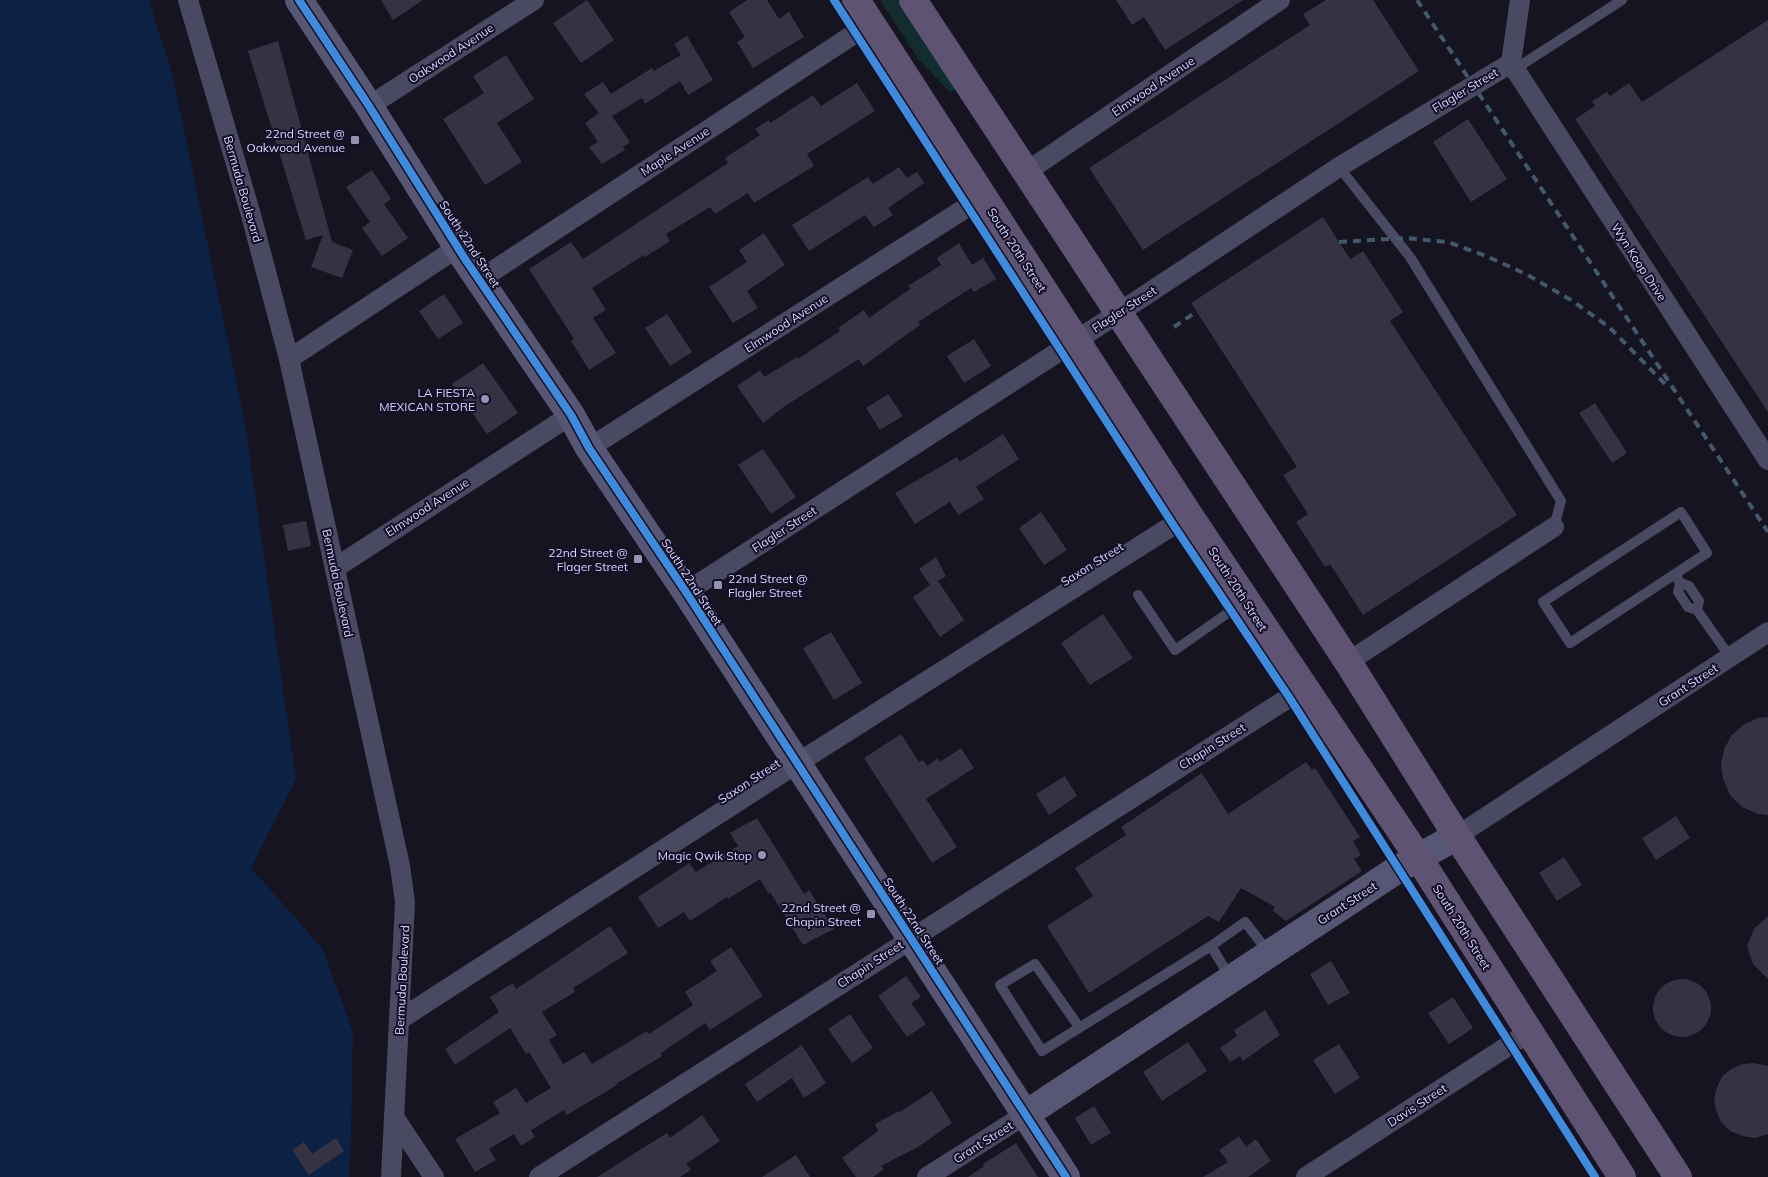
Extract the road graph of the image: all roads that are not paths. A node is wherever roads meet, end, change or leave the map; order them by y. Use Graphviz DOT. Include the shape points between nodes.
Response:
graph roads {
  1 [pos="299,0"];
  2 [pos="534,0"];
  3 [pos="1280,0"];
  4 [pos="1520,0"];
  5 [pos="1622,0"];
  6 [pos="189,1"];
  7 [pos="917,2"];
  8 [pos="863,11"];
  9 [pos="1513,66"];
  10 [pos="369,106"];
  11 [pos="1339,167"];
  12 [pos="1026,172"];
  13 [pos="983,197"];
  14 [pos="458,248"];
  15 [pos="479,280"];
  16 [pos="1117,314"];
  17 [pos="1076,340"];
  18 [pos="289,359"];
  19 [pos="571,415"];
  20 [pos="589,448"];
  21 [pos="1768,460"];
  22 [pos="1189,515"];
  23 [pos="1554,527"];
  24 [pos="335,568"];
  25 [pos="1677,578"];
  26 [pos="686,592"];
  27 [pos="1138,594"];
  28 [pos="1246,600"];
  29 [pos="1768,632"];
  30 [pos="1730,657"];
  31 [pos="1348,662"];
  32 [pos="1304,688"];
  33 [pos="796,764"];
  34 [pos="1457,836"];
  35 [pos="1418,857"];
  36 [pos="911,937"];
  37 [pos="1212,946"];
  38 [pos="1270,954"];
  39 [pos="1231,979"];
  40 [pos="399,1020"];
  41 [pos="1080,1027"];
  42 [pos="1528,1033"];
  43 [pos="1026,1114"];
  44 [pos="394,1117"];
  45 [pos="391,1177"];
  46 [pos="434,1177"];
  47 [pos="539,1177"];
  48 [pos="927,1177"];
  49 [pos="1066,1177"];
  50 [pos="1306,1177"];
  51 [pos="1622,1177"];
  52 [pos="1678,1177"];
  1 -- 10 [label="street, South 22nd Street"];
  2 -- 10 [label="street, Oakwood Avenue"];
  3 -- 12 [label="street, Elmwood Avenue"];
  4 -- 9 [label="street, Flagler Street"];
  5 -- 9 [label="lane"];
  6 -- 18 [label="street, Bermuda Boulevard"];
  7 -- 12 [label="main road"];
  8 -- 13 [label="main road, South 20th Street"];
  8 -- 15 [label="street, Maple Avenue" via="840,44"];
  9 -- 11 [label="street, Flagler Street"];
  9 -- 21 [label="street, Wyn Koop Drive"];
  10 -- 14 [label="street, South 22nd Street"];
  11 -- 16 [label="street, Flagler Street"];
  11 -- 23 [label="lane" via="1410,257 1561,501"];
  12 -- 16 [label="main road"];
  13 -- 17 [label="main road, South 20th Street"];
  13 -- 20 [label="street, Elmwood Avenue"];
  14 -- 15 [label="street, South 22nd Street"];
  14 -- 18 [label="street"];
  15 -- 19 [label="street, South 22nd Street"];
  16 -- 17 [label="street, Flagler Street"];
  16 -- 31 [label="main road"];
  17 -- 22 [label="main road, South 20th Street"];
  17 -- 26 [label="street, Flagler Street"];
  18 -- 24 [label="street, Bermuda Boulevard"];
  19 -- 20 [label="street, South 22nd Street"];
  19 -- 24 [label="street, Elmwood Avenue"];
  20 -- 26 [label="street, South 22nd Street"];
  22 -- 28 [label="main road, South 20th Street"];
  22 -- 33 [label="street, Saxon Street"];
  23 -- 31 [label="street"];
  24 -- 40 [label="street, Bermuda Boulevard" via="406,902"];
  25 -- 25 [label="lane" via="1570,643 1543,602 1681,512 1707,553"];
  25 -- 30 [label="lane" via="1689,586 1699,600 1697,610"];
  26 -- 33 [label="street, South 22nd Street"];
  27 -- 28 [label="lane" via="1175,650"];
  28 -- 32 [label="main road, South 20th Street"];
  29 -- 30 [label="street, Grant Street"];
  30 -- 34 [label="street, Grant Street"];
  31 -- 34 [label="main road"];
  32 -- 35 [label="main road, South 20th Street"];
  32 -- 36 [label="street, Chapin Street"];
  33 -- 36 [label="street, South 22nd Street"];
  33 -- 40 [label="street, Saxon Street"];
  34 -- 35 [label="street, Grant Street"];
  34 -- 52 [label="main road"];
  35 -- 38 [label="street, Grant Street"];
  35 -- 42 [label="main road, South 20th Street"];
  36 -- 43 [label="street, South 22nd Street"];
  36 -- 47 [label="street, Chapin Street"];
  37 -- 38 [label="lane" via="1245,922"];
  37 -- 39 [label="lane"];
  37 -- 41 [label="lane"];
  38 -- 39 [label="street, Grant Street"];
  39 -- 43 [label="street, Grant Street"];
  40 -- 44 [label="street, Bermuda Boulevard"];
  41 -- 41 [label="lane" via="1042,1051 1000,985 1035,964"];
  42 -- 50 [label="street, Davis Street"];
  42 -- 51 [label="main road, South 20th Street"];
  43 -- 48 [label="street, Grant Street"];
  43 -- 49 [label="street, South 22nd Street"];
  44 -- 45 [label="street, Bermuda Boulevard"];
  44 -- 46 [label="street"];
}
